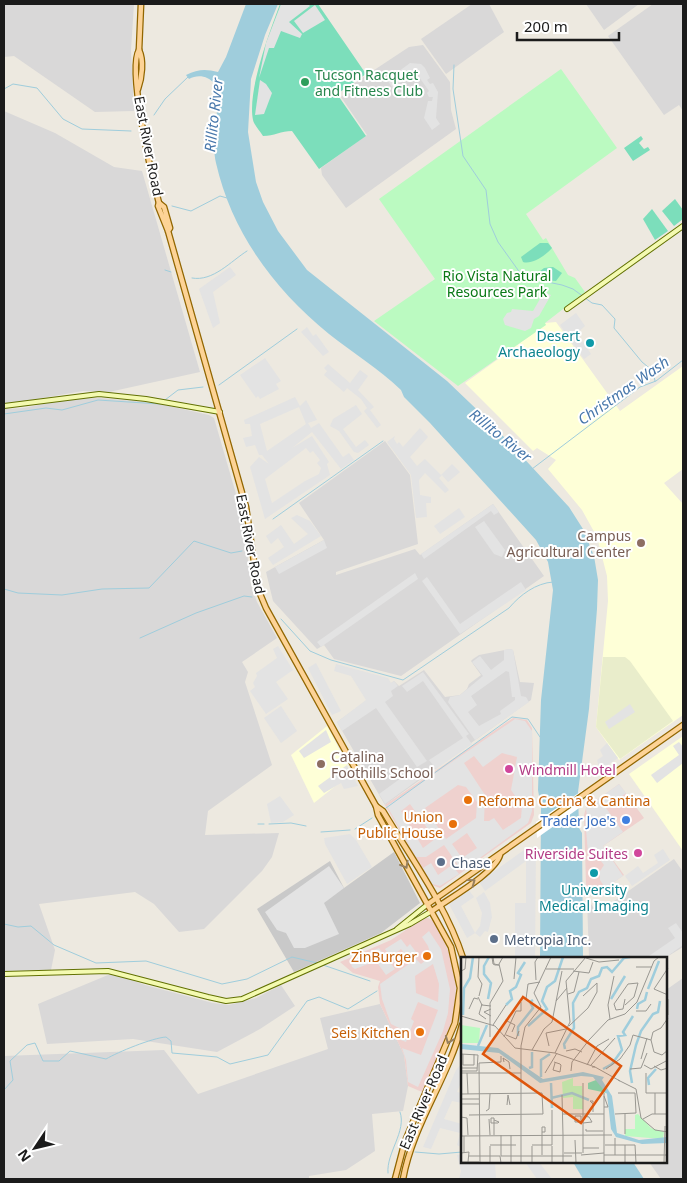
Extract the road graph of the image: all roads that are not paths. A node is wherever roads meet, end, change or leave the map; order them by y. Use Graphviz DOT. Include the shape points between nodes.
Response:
graph roads {
  1 [pos="141,4"];
  2 [pos="683,226"];
  3 [pos="567,310"];
  4 [pos="4,406"];
  5 [pos="220,412"];
  6 [pos="683,725"];
  7 [pos="376,806"];
  8 [pos="500,855"];
  9 [pos="435,899"];
  10 [pos="428,904"];
  11 [pos="439,906"];
  12 [pos="432,911"];
  13 [pos="393,932"];
  14 [pos="463,957"];
  15 [pos="4,974"];
  16 [pos="461,1028"];
  17 [pos="395,1179"];
  18 [pos="403,1179"];
  1 -- 5 [label="main road, East River Road" via="141,81 138,89 148,157"];
  2 -- 3 [label="main road"];
  4 -- 5 [label="main road" via="99,394"];
  5 -- 7 [label="main road, East River Road" via="246,507 254,567 266,608"];
  6 -- 8 [label="main road"];
  7 -- 9 [label="main road, East River Road" via="383,811"];
  7 -- 10 [label="main road, East River Road, one-way"];
  8 -- 9 [label="main road" via="494,856"];
  11 -- 8 [label="main road, one-way" via="498,862"];
  9 -- 10 [label="main road"];
  9 -- 11 [label="main road, East River Road"];
  10 -- 12 [label="main road, East River Road"];
  10 -- 13 [label="main road"];
  11 -- 12 [label="main road"];
  11 -- 14 [label="main road, East River Road"];
  12 -- 13 [label="main road"];
  12 -- 17 [label="main road, East River Road, one-way" via="454,955 459,996 452,1033 409,1130"];
  13 -- 15 [label="main road" via="242,999 226,1001 108,971"];
  16 -- 18 [label="main road, East River Road" via="417,1130"];
}
